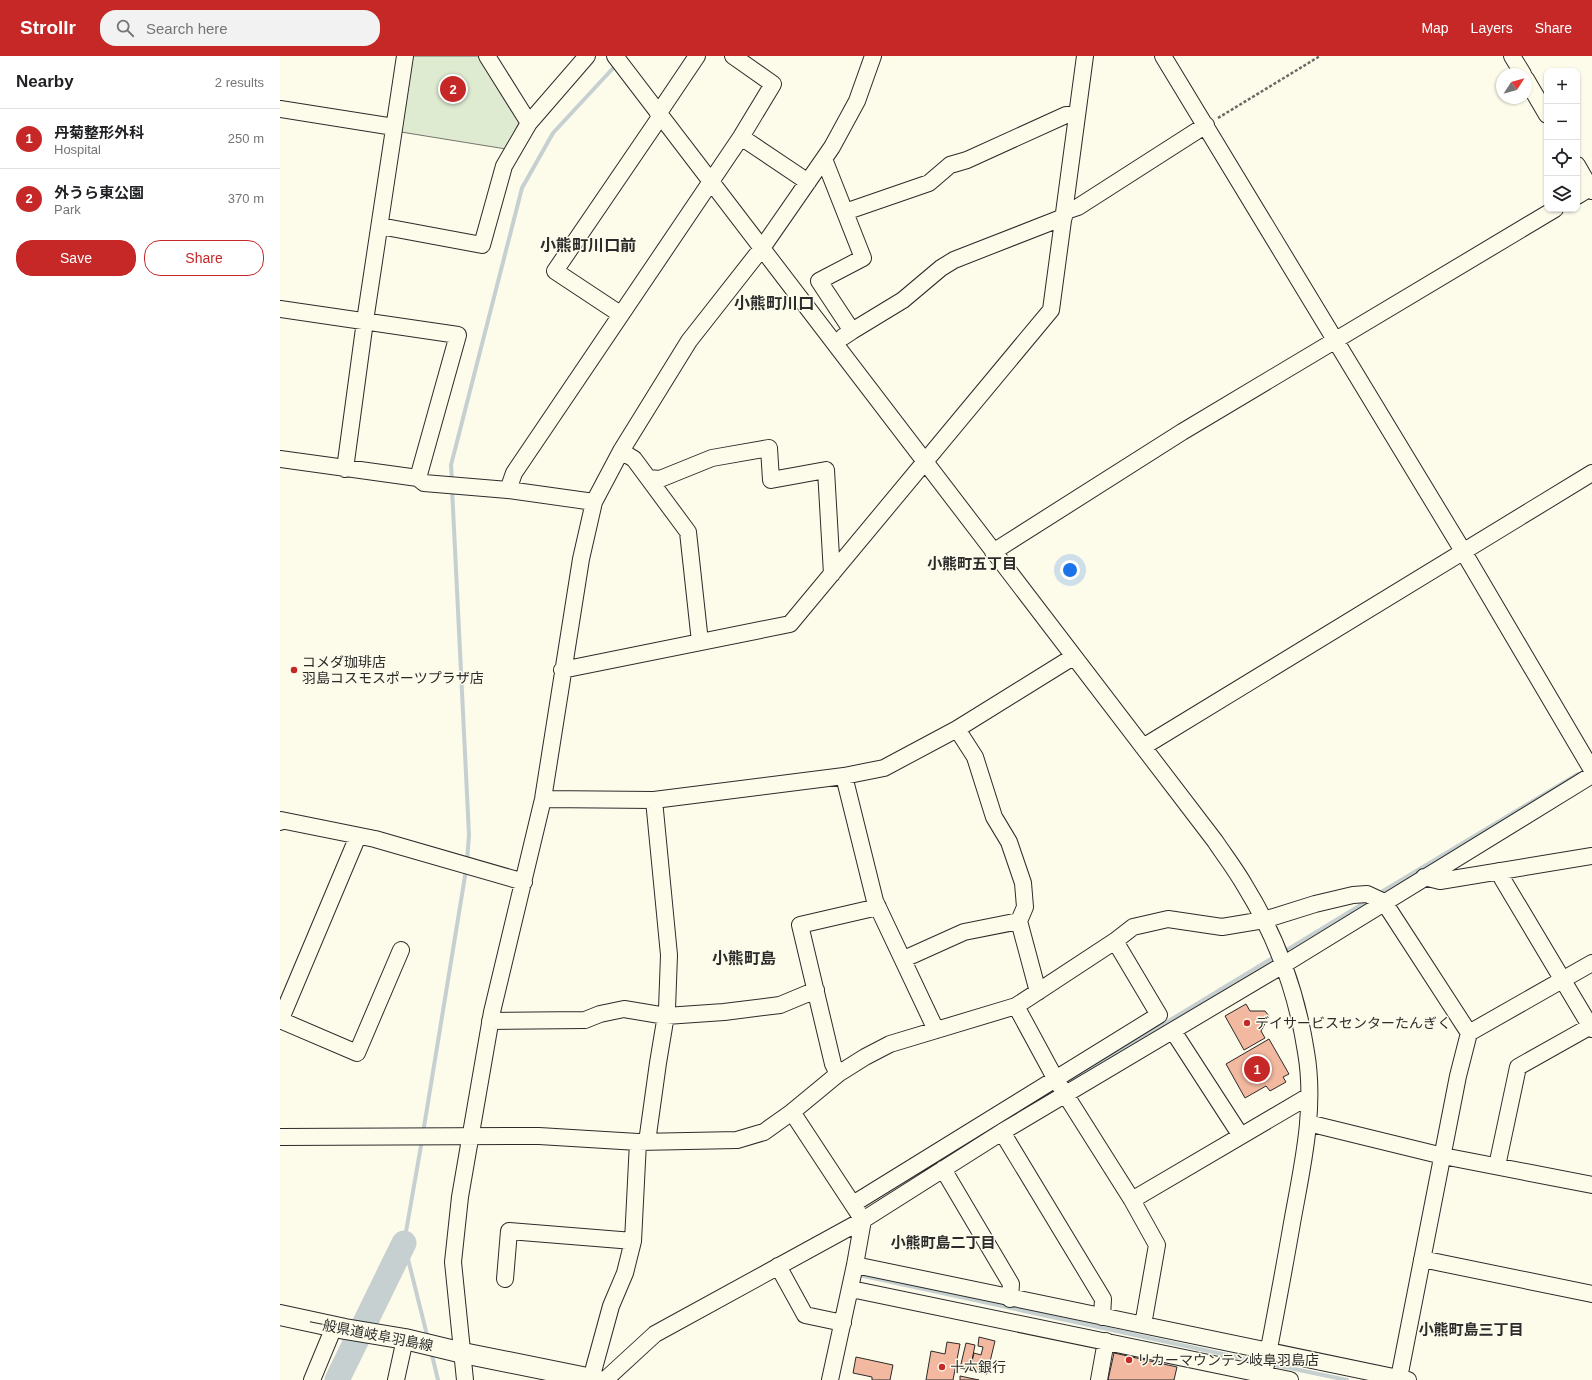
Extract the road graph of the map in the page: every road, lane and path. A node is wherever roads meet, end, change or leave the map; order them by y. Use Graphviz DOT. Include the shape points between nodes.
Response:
graph roads {
  1 [pos="405,56"];
  2 [pos="487,56"];
  3 [pos="587,56"];
  4 [pos="615,56"];
  5 [pos="697,56"];
  6 [pos="733,56"];
  7 [pos="873,56"];
  8 [pos="1085,56"];
  9 [pos="1163,56"];
  10 [pos="1320,56"];
  11 [pos="1512,56"];
  12 [pos="1519,68"];
  13 [pos="1532,89"];
  14 [pos="280,110"];
  15 [pos="1544,110"];
  16 [pos="1077,115"];
  17 [pos="659,116"];
  18 [pos="528,122"];
  19 [pos="1206,125"];
  20 [pos="394,128"];
  21 [pos="741,137"];
  22 [pos="824,159"];
  23 [pos="1580,174"];
  24 [pos="709,181"];
  25 [pos="808,182"];
  26 [pos="1586,192"];
  27 [pos="845,212"];
  28 [pos="1551,212"];
  29 [pos="1065,214"];
  30 [pos="380,226"];
  31 [pos="762,248"];
  32 [pos="280,309"];
  33 [pos="620,314"];
  34 [pos="365,321"];
  35 [pos="852,331"];
  36 [pos="1335,341"];
  37 [pos="834,343"];
  38 [pos="621,451"];
  39 [pos="280,459"];
  40 [pos="924,463"];
  41 [pos="345,469"];
  42 [pos="1592,473"];
  43 [pos="648,478"];
  44 [pos="425,481"];
  45 [pos="508,490"];
  46 [pos="594,502"];
  47 [pos="1463,551"];
  48 [pos="993,552"];
  49 [pos="832,574"];
  50 [pos="700,642"];
  51 [pos="1073,657"];
  52 [pos="562,670"];
  53 [pos="957,729"];
  54 [pos="1143,747"];
  55 [pos="1592,770"];
  56 [pos="1592,775"];
  57 [pos="844,776"];
  58 [pos="543,800"];
  59 [pos="654,800"];
  60 [pos="280,822"];
  61 [pos="358,836"];
  62 [pos="1592,856"];
  63 [pos="1500,871"];
  64 [pos="1424,877"];
  65 [pos="524,882"];
  66 [pos="1384,902"];
  67 [pos="878,907"];
  68 [pos="1264,920"];
  69 [pos="1019,921"];
  70 [pos="1116,941"];
  71 [pos="401,950"];
  72 [pos="904,959"];
  73 [pos="1592,963"];
  74 [pos="1283,965"];
  75 [pos="1563,980"];
  76 [pos="816,990"];
  77 [pos="1038,992"];
  78 [pos="1016,1006"];
  79 [pos="666,1016"];
  80 [pos="280,1020"];
  81 [pos="490,1021"];
  82 [pos="1166,1025"];
  83 [pos="1591,1027"];
  84 [pos="936,1030"];
  85 [pos="1469,1033"];
  86 [pos="838,1074"];
  87 [pos="1061,1086"];
  88 [pos="1309,1096"];
  89 [pos="792,1112"];
  90 [pos="1308,1124"];
  91 [pos="1002,1132"];
  92 [pos="470,1136"];
  93 [pos="1241,1136"];
  94 [pos="280,1137"];
  95 [pos="643,1142"];
  96 [pos="962,1146"];
  97 [pos="1443,1156"];
  98 [pos="1497,1166"];
  99 [pos="943,1169"];
  100 [pos="1592,1185"];
  101 [pos="1132,1200"];
  102 [pos="853,1204"];
  103 [pos="863,1220"];
  104 [pos="633,1241"];
  105 [pos="1422,1259"];
  106 [pos="856,1265"];
  107 [pos="778,1266"];
  108 [pos="505,1279"];
  109 [pos="851,1289"];
  110 [pos="1592,1294"];
  111 [pos="1010,1299"];
  112 [pos="280,1315"];
  113 [pos="1102,1317"];
  114 [pos="843,1323"];
  115 [pos="1143,1325"];
  116 [pos="339,1328"];
  117 [pos="408,1340"];
  118 [pos="1106,1341"];
  119 [pos="1269,1350"];
  120 [pos="456,1351"];
  121 [pos="1263,1377"];
  122 [pos="1404,1379"];
  123 [pos="312,1380"];
  124 [pos="396,1380"];
  125 [pos="465,1380"];
  126 [pos="598,1380"];
  127 [pos="830,1380"];
  128 [pos="1099,1380"];
  129 [pos="1290,1380"];
  1 -- 20 [label="street"];
  2 -- 18 [label="street"];
  3 -- 18 [label="street"];
  4 -- 17 [label="street"];
  5 -- 17 [label="street"];
  6 -- 21 [label="street" via="773,84"];
  7 -- 22 [label="street" via="857,101"];
  8 -- 16 [label="street"];
  9 -- 19 [label="street"];
  10 -- 19 [label="path"];
  11 -- 12 [label="street"];
  13 -- 15 [label="street"];
  14 -- 20 [label="street"];
  16 -- 27 [label="street" via="1066,115 967,160 950,165 928,183"];
  16 -- 29 [label="street"];
  17 -- 24 [label="street"];
  17 -- 33 [label="street" via="555,271"];
  18 -- 30 [label="street" via="504,166 482,245"];
  19 -- 29 [label="street"];
  19 -- 36 [label="street"];
  20 -- 30 [label="street"];
  21 -- 24 [label="street"];
  21 -- 25 [label="street"];
  22 -- 25 [label="street"];
  22 -- 27 [label="street"];
  23 -- 26 [label="street"];
  24 -- 31 [label="street"];
  24 -- 33 [label="street"];
  25 -- 31 [label="street"];
  27 -- 35 [label="street" via="863,258 819,281"];
  28 -- 36 [label="street"];
  29 -- 35 [label="street" via="954,260 940,268 903,300"];
  29 -- 40 [label="street" via="1051,310"];
  30 -- 34 [label="street"];
  31 -- 37 [label="street"];
  31 -- 38 [label="street" via="689,341"];
  32 -- 34 [label="street"];
  33 -- 45 [label="street" via="514,473"];
  34 -- 41 [label="street"];
  34 -- 44 [label="street" via="458,334"];
  35 -- 37 [label="street"];
  36 -- 47 [label="street"];
  36 -- 48 [label="street" via="1182,432"];
  37 -- 40 [label="street"];
  38 -- 43 [label="street" via="634,459"];
  38 -- 46 [label="street"];
  39 -- 41 [label="street"];
  40 -- 48 [label="street"];
  40 -- 49 [label="street"];
  41 -- 44 [label="street"];
  42 -- 47 [label="street"];
  43 -- 49 [label="street" via="660,479 712,458 768,448 771,480 826,470"];
  43 -- 50 [label="street" via="688,532"];
  44 -- 45 [label="street"];
  45 -- 46 [label="street"];
  46 -- 52 [label="street" via="580,559"];
  47 -- 54 [label="street"];
  47 -- 55 [label="street"];
  48 -- 51 [label="street"];
  49 -- 50 [label="street" via="790,624"];
  50 -- 52 [label="street"];
  51 -- 53 [label="street"];
  51 -- 54 [label="street"];
  52 -- 58 [label="street"];
  53 -- 57 [label="street" via="884,768"];
  53 -- 69 [label="street" via="975,757 994,817 1009,842 1023,883 1025,907"];
  54 -- 68 [label="street" via="1214,841 1245,886"];
  56 -- 64 [label="street"];
  57 -- 59 [label="street"];
  57 -- 67 [label="street"];
  58 -- 59 [label="street"];
  58 -- 65 [label="street"];
  59 -- 79 [label="street" via="669,956"];
  60 -- 61 [label="street" via="281,820"];
  61 -- 65 [label="street"];
  61 -- 80 [label="street"];
  62 -- 63 [label="street"];
  63 -- 64 [label="street" via="1440,881"];
  63 -- 75 [label="street"];
  64 -- 66 [label="street"];
  65 -- 81 [label="street"];
  66 -- 68 [label="street" via="1367,894 1353,895"];
  66 -- 74 [label="street"];
  66 -- 85 [label="street"];
  67 -- 72 [label="street"];
  67 -- 76 [label="street" via="800,925"];
  68 -- 70 [label="street" via="1222,927 1168,919 1133,927"];
  68 -- 74 [label="street"];
  69 -- 72 [label="street" via="964,932"];
  69 -- 77 [label="street"];
  70 -- 77 [label="street"];
  70 -- 82 [label="street"];
  71 -- 80 [label="street" via="357,1053"];
  72 -- 84 [label="street"];
  73 -- 75 [label="street"];
  74 -- 82 [label="street"];
  74 -- 88 [label="street" via="1297,1007 1307,1053"];
  75 -- 83 [label="street"];
  75 -- 85 [label="street"];
  76 -- 79 [label="street" via="780,1005"];
  76 -- 86 [label="street" via="833,1064"];
  77 -- 78 [label="street"];
  78 -- 84 [label="street"];
  78 -- 87 [label="street"];
  79 -- 81 [label="street" via="624,1009 584,1020"];
  79 -- 95 [label="street"];
  81 -- 92 [label="street"];
  82 -- 87 [label="street"];
  82 -- 93 [label="street"];
  83 -- 98 [label="street" via="1518,1067"];
  84 -- 86 [label="street" via="890,1044"];
  85 -- 97 [label="street"];
  86 -- 89 [label="street"];
  87 -- 91 [label="street"];
  87 -- 96 [label="street"];
  87 -- 101 [label="street"];
  88 -- 90 [label="street"];
  88 -- 93 [label="street"];
  89 -- 95 [label="street" via="764,1132 737,1140"];
  89 -- 102 [label="street"];
  90 -- 97 [label="street"];
  90 -- 119 [label="street"];
  91 -- 96 [label="street"];
  91 -- 113 [label="street" via="1103,1299"];
  92 -- 94 [label="street"];
  92 -- 95 [label="street" via="539,1136"];
  92 -- 120 [label="street" via="453,1262"];
  93 -- 101 [label="street"];
  95 -- 104 [label="street"];
  96 -- 99 [label="street"];
  96 -- 102 [label="street"];
  97 -- 98 [label="street"];
  97 -- 105 [label="street"];
  98 -- 100 [label="street"];
  99 -- 103 [label="street"];
  99 -- 111 [label="street" via="1011,1284"];
  101 -- 115 [label="street" via="1157,1245"];
  102 -- 103 [label="street"];
  103 -- 106 [label="street"];
  103 -- 107 [label="street"];
  104 -- 108 [label="street" via="509,1231"];
  104 -- 126 [label="street" via="625,1273 608,1313"];
  105 -- 110 [label="street"];
  105 -- 122 [label="street"];
  106 -- 109 [label="street"];
  106 -- 111 [label="street"];
  107 -- 114 [label="street" via="805,1315"];
  107 -- 126 [label="street" via="655,1334"];
  109 -- 114 [label="street"];
  109 -- 118 [label="street"];
  111 -- 113 [label="street"];
  112 -- 116 [label="main road, 一般県道岐阜羽島線"];
  113 -- 115 [label="street"];
  114 -- 127 [label="street"];
  115 -- 119 [label="street"];
  116 -- 117 [label="main road, 一般県道岐阜羽島線"];
  116 -- 123 [label="street"];
  117 -- 120 [label="main road, 一般県道岐阜羽島線"];
  117 -- 124 [label="street"];
  118 -- 121 [label="street"];
  118 -- 128 [label="street"];
  119 -- 121 [label="street"];
  119 -- 122 [label="street"];
  120 -- 125 [label="street"];
  120 -- 126 [label="main road, 一般県道岐阜羽島線"];
  121 -- 129 [label="street"];
}
